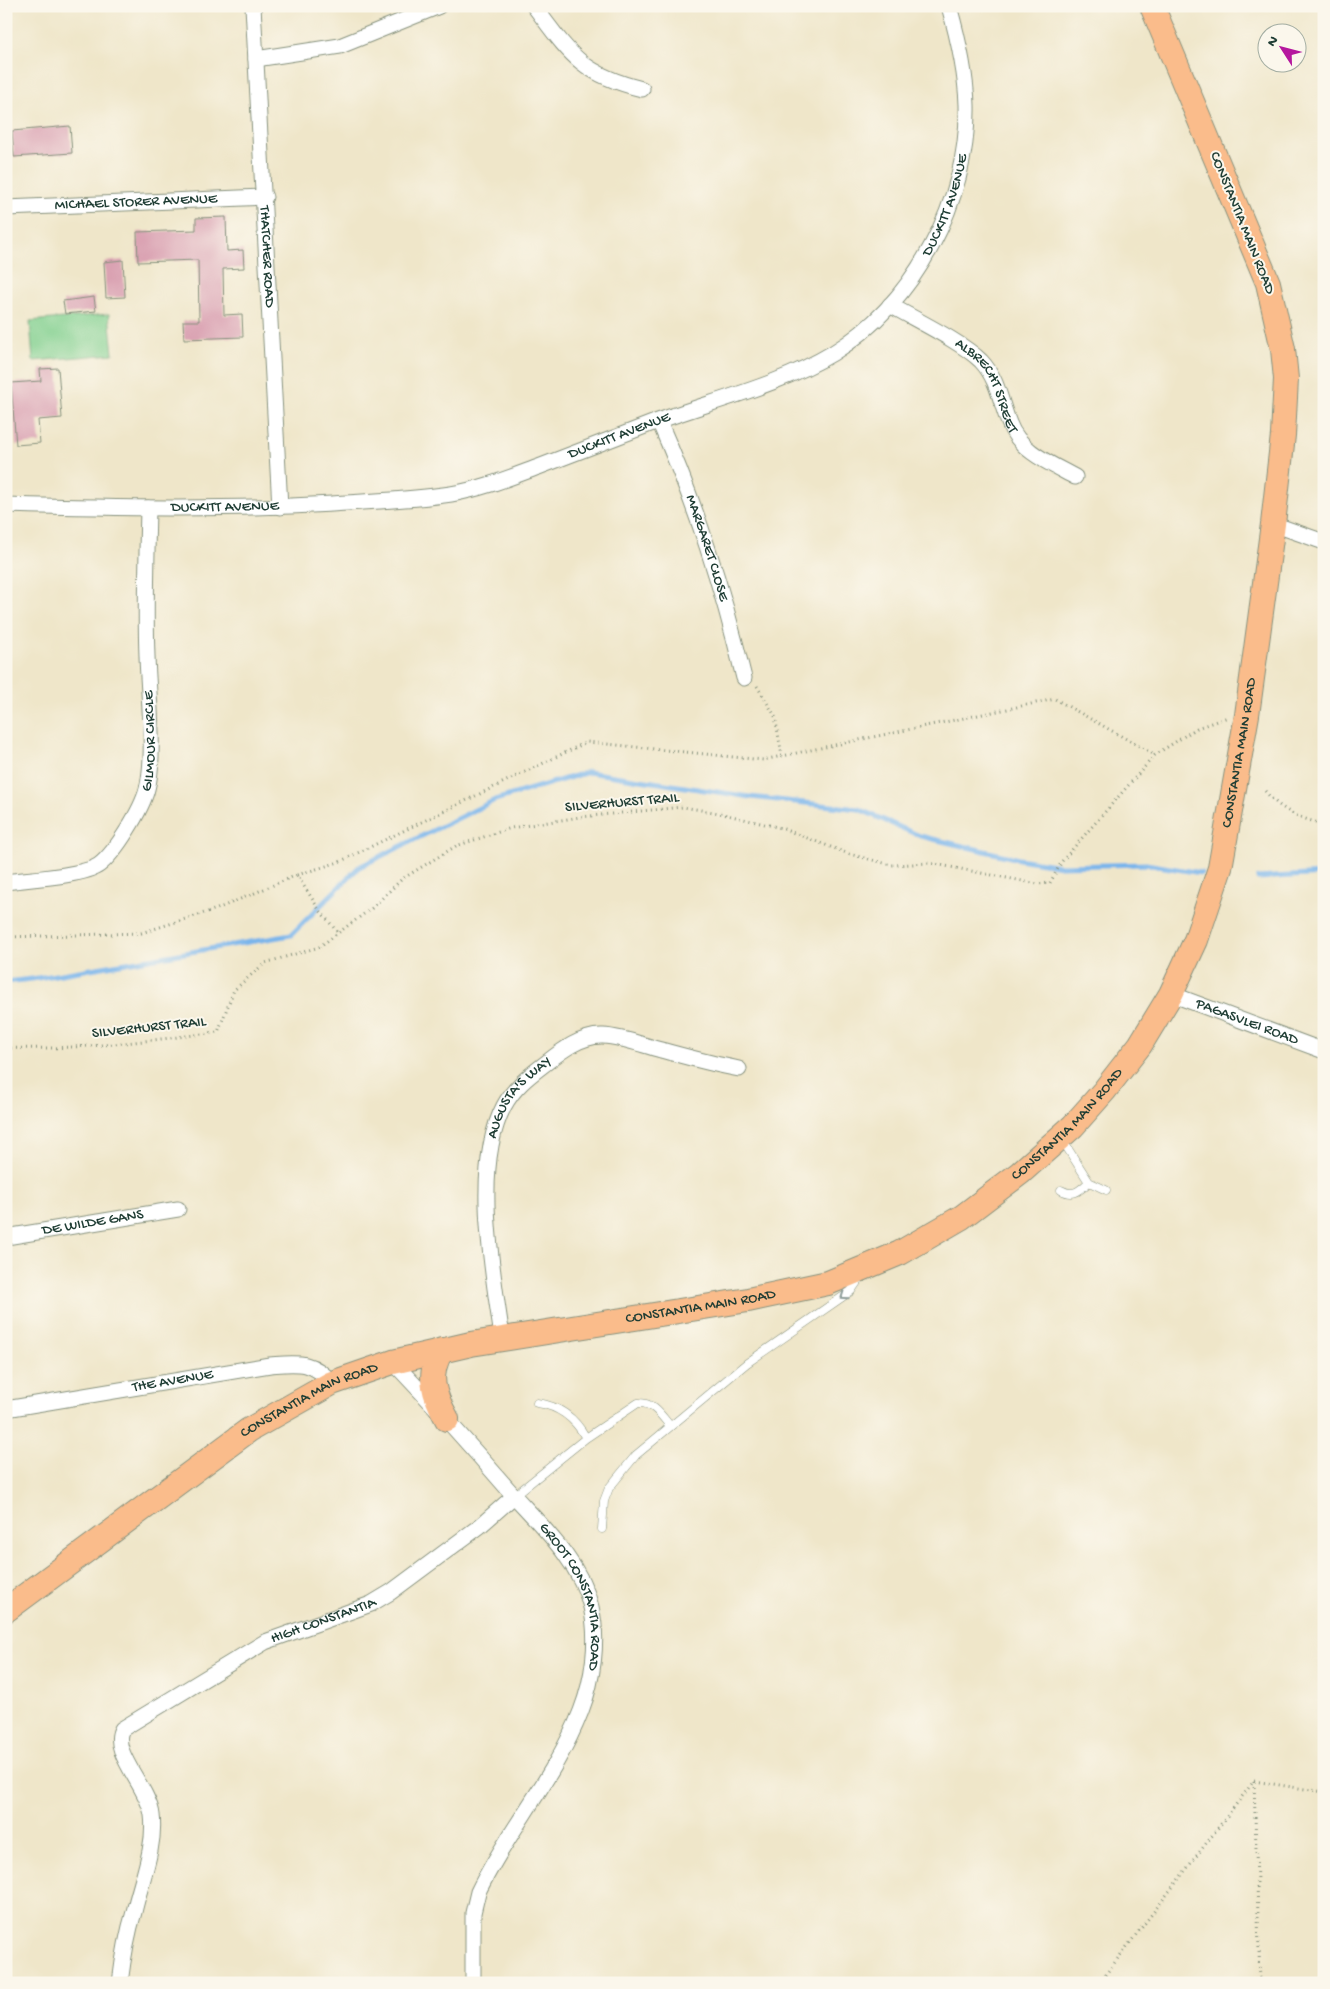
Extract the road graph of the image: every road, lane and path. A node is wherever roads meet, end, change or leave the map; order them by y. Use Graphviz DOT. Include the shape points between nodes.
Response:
graph roads {
  1 [pos="253,6"];
  2 [pos="439,6"];
  3 [pos="534,6"];
  4 [pos="949,6"];
  5 [pos="1152,6"];
  6 [pos="256,59"];
  7 [pos="642,89"];
  8 [pos="265,197"];
  9 [pos="6,208"];
  10 [pos="890,305"];
  11 [pos="659,421"];
  12 [pos="1075,477"];
  13 [pos="6,505"];
  14 [pos="280,506"];
  15 [pos="148,508"];
  16 [pos="1273,524"];
  17 [pos="1324,542"];
  18 [pos="744,678"];
  19 [pos="1235,714"];
  20 [pos="1155,755"];
  21 [pos="782,756"];
  22 [pos="1265,791"];
  23 [pos="1324,824"];
  24 [pos="296,875"];
  25 [pos="6,882"];
  26 [pos="338,933"];
  27 [pos="6,937"];
  28 [pos="1171,994"];
  29 [pos="6,1048"];
  30 [pos="1324,1051"];
  31 [pos="738,1069"];
  32 [pos="1060,1137"];
  33 [pos="1089,1182"];
  34 [pos="1061,1190"];
  35 [pos="1106,1190"];
  36 [pos="178,1209"];
  37 [pos="6,1237"];
  38 [pos="865,1268"];
  39 [pos="502,1338"];
  40 [pos="442,1350"];
  41 [pos="393,1362"];
  42 [pos="332,1383"];
  43 [pos="537,1403"];
  44 [pos="6,1408"];
  45 [pos="447,1419"];
  46 [pos="670,1426"];
  47 [pos="586,1438"];
  48 [pos="514,1496"];
  49 [pos="602,1529"];
  50 [pos="6,1610"];
  51 [pos="1254,1781"];
  52 [pos="1324,1792"];
  53 [pos="120,1983"];
  54 [pos="473,1983"];
  55 [pos="1099,1983"];
  56 [pos="1260,1983"];
  1 -- 6 [label="street, THATCHER ROAD"];
  2 -- 6 [label="street" via="340,46"];
  3 -- 7 [label="street" via="567,51 581,64 617,83"];
  4 -- 10 [label="street, DUCKITT AVENUE" via="964,69 965,141 955,188 939,234"];
  5 -- 16 [label="main road, CONSTANTIA MAIN ROAD" via="1250,238 1277,317 1286,380"];
  6 -- 8 [label="street, THATCHER ROAD"];
  8 -- 9 [label="street, MICHAEL STORER AVENUE"];
  8 -- 14 [label="street, THATCHER ROAD"];
  10 -- 11 [label="street, DUCKITT AVENUE" via="864,331 834,353 803,369"];
  10 -- 12 [label="street, ALBRECHT STREET" via="980,361 996,382 1009,425 1023,445"];
  11 -- 14 [label="street, DUCKITT AVENUE" via="465,491 388,500"];
  11 -- 18 [label="street, MARGARET CLOSE" via="680,467 716,568"];
  13 -- 15 [label="street, DUCKITT AVENUE"];
  14 -- 15 [label="street, DUCKITT AVENUE"];
  15 -- 25 [label="street, GILMOUR CIRCLE" via="146,641 150,777 145,796 120,840 98,866"];
  16 -- 17 [label="street"];
  16 -- 28 [label="main road, CONSTANTIA MAIN ROAD" via="1220,868 1196,940"];
  18 -- 21 [label="path" via="756,684 770,704"];
  19 -- 20 [label="path" via="1197,728"];
  20 -- 21 [label="path" via="1055,699"];
  20 -- 26 [label="path, SILVERHURST TRAIL" via="1062,861 1050,883 1038,884 930,863 892,865 849,854 781,828 683,808 580,816 511,828 456,846 402,879 372,908"];
  21 -- 24 [label="path" via="763,760 587,742 339,862"];
  22 -- 23 [label="path" via="1291,814"];
  24 -- 26 [label="path"];
  24 -- 27 [label="path" via="217,910 141,932"];
  26 -- 29 [label="path, SILVERHURST TRAIL" via="320,947 265,963 234,990 218,1032 110,1045"];
  28 -- 30 [label="street, PAGASVLEI ROAD"];
  28 -- 32 [label="main road, CONSTANTIA MAIN ROAD" via="1140,1044 1104,1091"];
  31 -- 39 [label="street, AUGUSTA'S WAY" via="602,1036 578,1042 522,1082 503,1107 488,1170 491,1255"];
  32 -- 33 [label="lane"];
  32 -- 38 [label="main road, CONSTANTIA MAIN ROAD" via="1020,1173 962,1217 900,1254"];
  33 -- 34 [label="lane" via="1076,1193 1067,1194"];
  33 -- 35 [label="lane"];
  36 -- 37 [label="street, DE WILDE GANS"];
  38 -- 39 [label="main road, CONSTANTIA MAIN ROAD" via="828,1283 748,1300"];
  38 -- 46 [label="lane, one-way" via="851,1291 747,1363"];
  39 -- 40 [label="main road, CONSTANTIA MAIN ROAD"];
  40 -- 41 [label="main road, CONSTANTIA MAIN ROAD"];
  40 -- 45 [label="main road" via="434,1366 432,1382 436,1399"];
  41 -- 42 [label="main road, CONSTANTIA MAIN ROAD"];
  41 -- 45 [label="street, GROOT CONSTANTIA ROAD"];
  42 -- 44 [label="street, THE AVENUE" via="315,1367 303,1363 279,1364"];
  42 -- 50 [label="main road, CONSTANTIA MAIN ROAD" via="249,1430"];
  43 -- 47 [label="lane" via="566,1413"];
  45 -- 48 [label="street, GROOT CONSTANTIA ROAD"];
  46 -- 47 [label="lane" via="645,1402 638,1403"];
  46 -- 49 [label="lane" via="620,1472 604,1502"];
  47 -- 48 [label="lane"];
  48 -- 53 [label="street, HIGH CONSTANTIA" via="480,1526 392,1592 371,1604 265,1642 122,1729 118,1746 147,1795 153,1817 150,1845"];
  48 -- 54 [label="street, GROOT CONSTANTIA ROAD" via="557,1544 580,1581 591,1607 593,1667 581,1712 565,1745 478,1892 472,1913"];
  51 -- 52 [label="path"];
  51 -- 55 [label="path"];
  51 -- 56 [label="path"];
}
